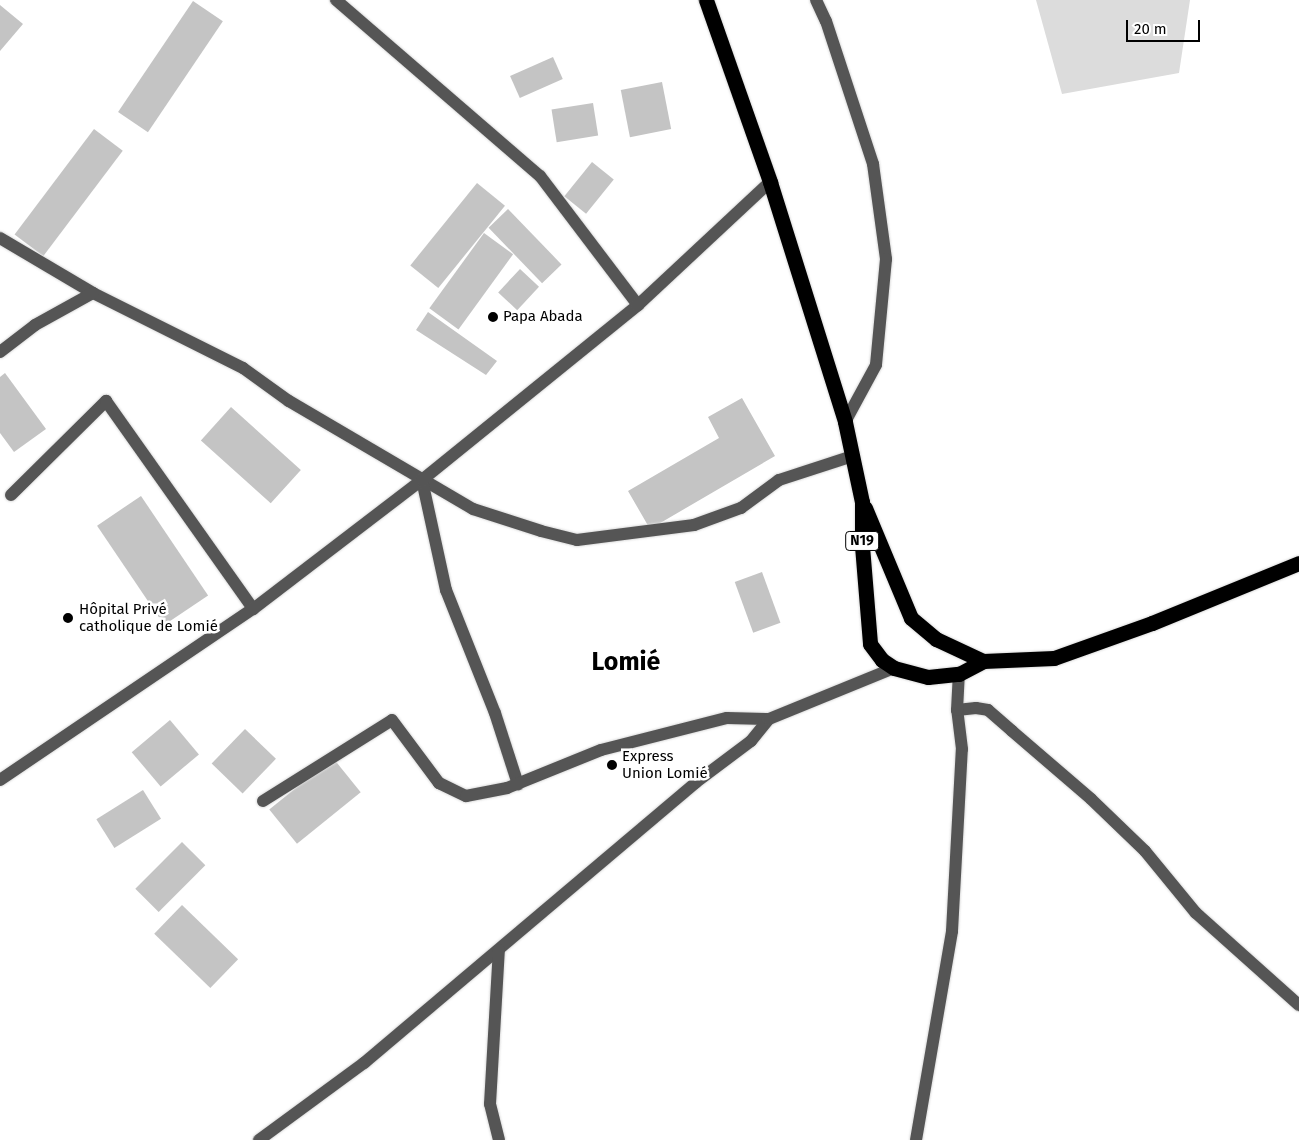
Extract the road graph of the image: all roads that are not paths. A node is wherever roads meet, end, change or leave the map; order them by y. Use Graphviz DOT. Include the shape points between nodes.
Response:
graph roads {
  1 [pos="336,0"];
  2 [pos="706,0"];
  3 [pos="816,0"];
  4 [pos="770,182"];
  5 [pos="0,238"];
  6 [pos="93,293"];
  7 [pos="638,305"];
  8 [pos="0,352"];
  9 [pos="845,422"];
  10 [pos="853,456"];
  11 [pos="422,480"];
  12 [pos="11,495"];
  13 [pos="862,502"];
  14 [pos="1299,562"];
  15 [pos="253,609"];
  16 [pos="983,661"];
  17 [pos="894,668"];
  18 [pos="959,674"];
  19 [pos="957,710"];
  20 [pos="769,719"];
  21 [pos="0,780"];
  22 [pos="518,784"];
  23 [pos="264,801"];
  24 [pos="499,950"];
  25 [pos="1299,1005"];
  26 [pos="259,1140"];
  27 [pos="499,1140"];
  28 [pos="916,1140"];
  1 -- 7 [label="street" via="540,176"];
  2 -- 4 [label="highway, N19"];
  3 -- 9 [label="street" via="826,21 873,164 886,259 876,364"];
  4 -- 7 [label="street"];
  4 -- 9 [label="highway, N19"];
  5 -- 6 [label="street"];
  6 -- 8 [label="street" via="34,325"];
  6 -- 11 [label="street" via="243,368 289,401"];
  7 -- 11 [label="street"];
  9 -- 10 [label="highway, N19"];
  10 -- 11 [label="street" via="780,480 741,508 694,526 577,540 473,509"];
  10 -- 13 [label="highway, N19"];
  11 -- 15 [label="street"];
  11 -- 22 [label="street" via="446,590 495,713"];
  12 -- 15 [label="street" via="106,401"];
  13 -- 16 [label="highway" via="911,618 936,639"];
  13 -- 17 [label="highway, N19" via="870,644 882,660"];
  14 -- 16 [label="highway, N19" via="1152,623 1054,658"];
  15 -- 21 [label="street"];
  16 -- 18 [label="highway, N19"];
  17 -- 18 [label="highway, N19" via="928,677"];
  17 -- 20 [label="street"];
  18 -- 19 [label="street"];
  19 -- 25 [label="street" via="988,710 1138,845 1196,913"];
  19 -- 28 [label="street" via="962,749 952,931"];
  20 -- 22 [label="street" via="727,718 601,750"];
  20 -- 24 [label="street" via="751,741 695,782"];
  22 -- 23 [label="street" via="466,796 439,782 392,720"];
  24 -- 26 [label="street" via="364,1063"];
  24 -- 27 [label="street" via="490,1104"];
}
